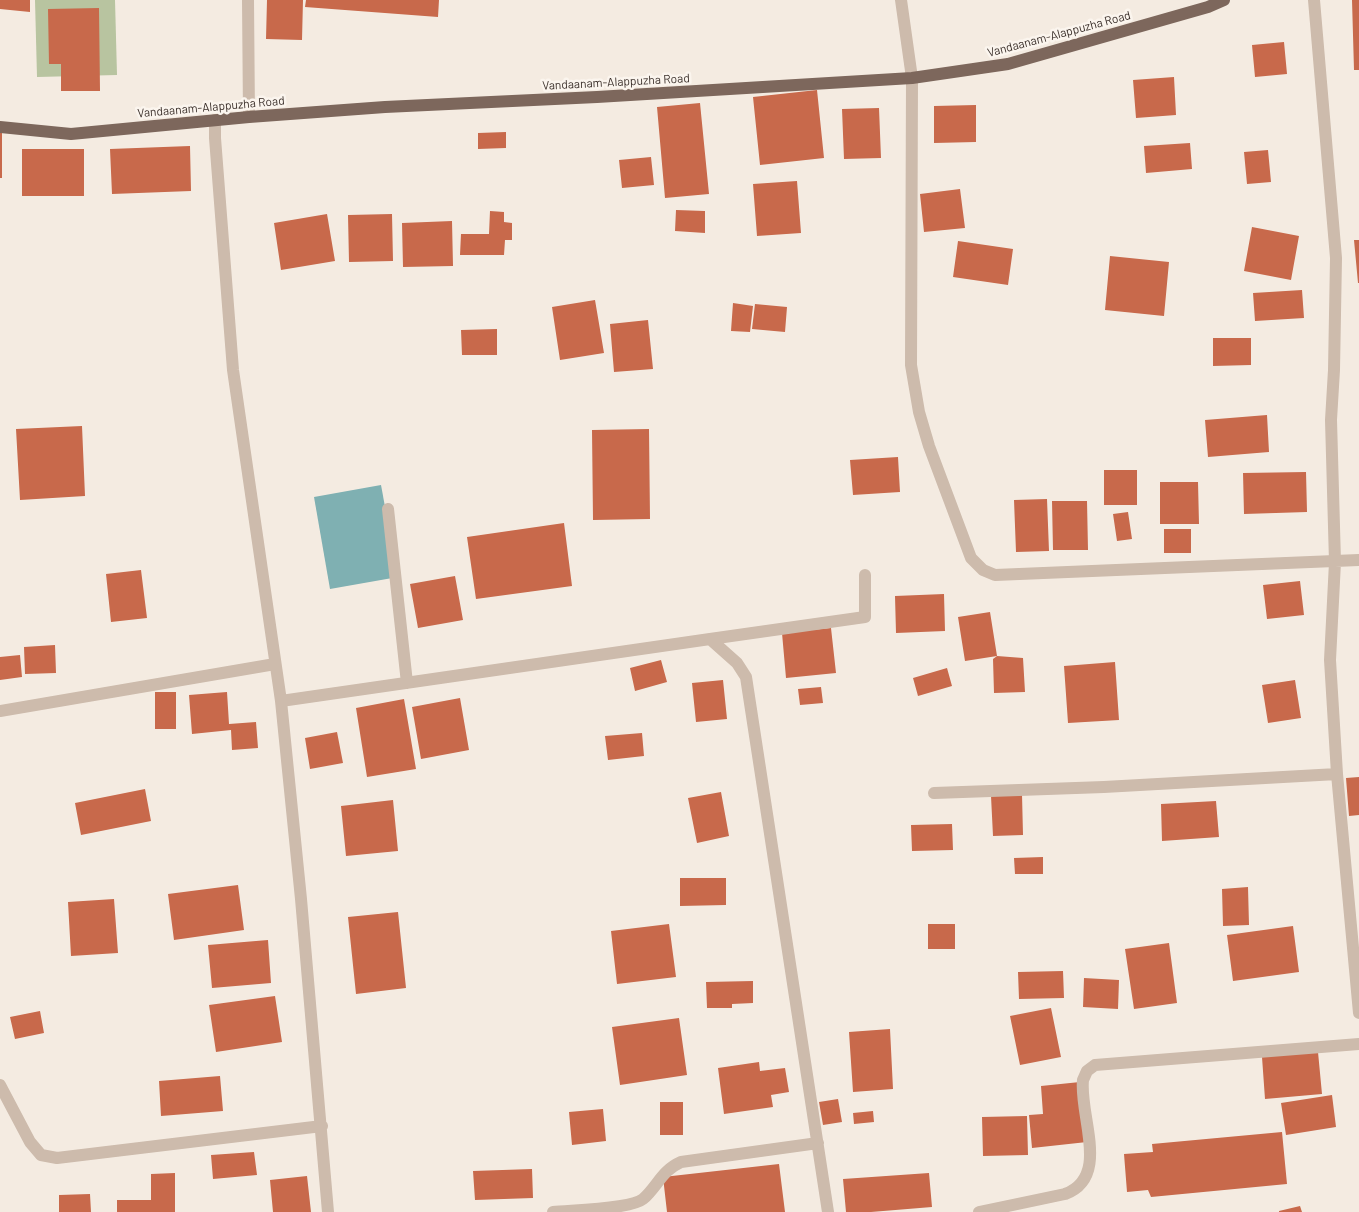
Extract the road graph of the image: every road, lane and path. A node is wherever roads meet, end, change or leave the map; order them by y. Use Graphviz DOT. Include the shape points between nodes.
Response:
graph roads {
  1 [pos="248,0"];
  2 [pos="901,0"];
  3 [pos="1224,0"];
  4 [pos="1314,0"];
  5 [pos="1207,4"];
  6 [pos="912,78"];
  7 [pos="249,117"];
  8 [pos="215,120"];
  9 [pos="0,127"];
  10 [pos="388,509"];
  11 [pos="1359,560"];
  12 [pos="1335,562"];
  13 [pos="865,575"];
  14 [pos="710,639"];
  15 [pos="275,664"];
  16 [pos="407,683"];
  17 [pos="281,701"];
  18 [pos="0,711"];
  19 [pos="1337,774"];
  20 [pos="934,793"];
  21 [pos="1359,1013"];
  22 [pos="1359,1044"];
  23 [pos="0,1085"];
  24 [pos="322,1126"];
  25 [pos="818,1143"];
  26 [pos="328,1212"];
  27 [pos="552,1212"];
  28 [pos="828,1212"];
  29 [pos="979,1212"];
  1 -- 7 [label="street"];
  2 -- 6 [label="street"];
  3 -- 5 [label="main road, Vandaanam-Alappuzha Road"];
  4 -- 12 [label="street" via="1336,258 1331,420"];
  5 -- 6 [label="main road, Vandaanam-Alappuzha Road" via="1008,64"];
  6 -- 7 [label="main road, Vandaanam-Alappuzha Road"];
  6 -- 12 [label="street" via="911,365 929,446 971,558 983,570 996,575"];
  7 -- 8 [label="main road, Vandaanam-Alappuzha Road"];
  8 -- 9 [label="main road, Vandaanam-Alappuzha Road" via="71,134"];
  8 -- 15 [label="street" via="233,370"];
  10 -- 16 [label="street"];
  11 -- 12 [label="street"];
  12 -- 19 [label="street" via="1330,660"];
  13 -- 14 [label="street" via="865,617"];
  14 -- 16 [label="street"];
  14 -- 25 [label="street" via="737,663 746,677"];
  15 -- 17 [label="street"];
  15 -- 18 [label="street"];
  16 -- 17 [label="street"];
  17 -- 24 [label="street"];
  19 -- 20 [label="street"];
  19 -- 21 [label="street"];
  22 -- 29 [label="street" via="1095,1064 1083,1080 1091,1161 1081,1185 1065,1194"];
  23 -- 24 [label="street" via="30,1142 40,1154 57,1158"];
  24 -- 26 [label="street"];
  25 -- 27 [label="street" via="681,1162 664,1173 638,1203"];
  25 -- 28 [label="street"];
}
